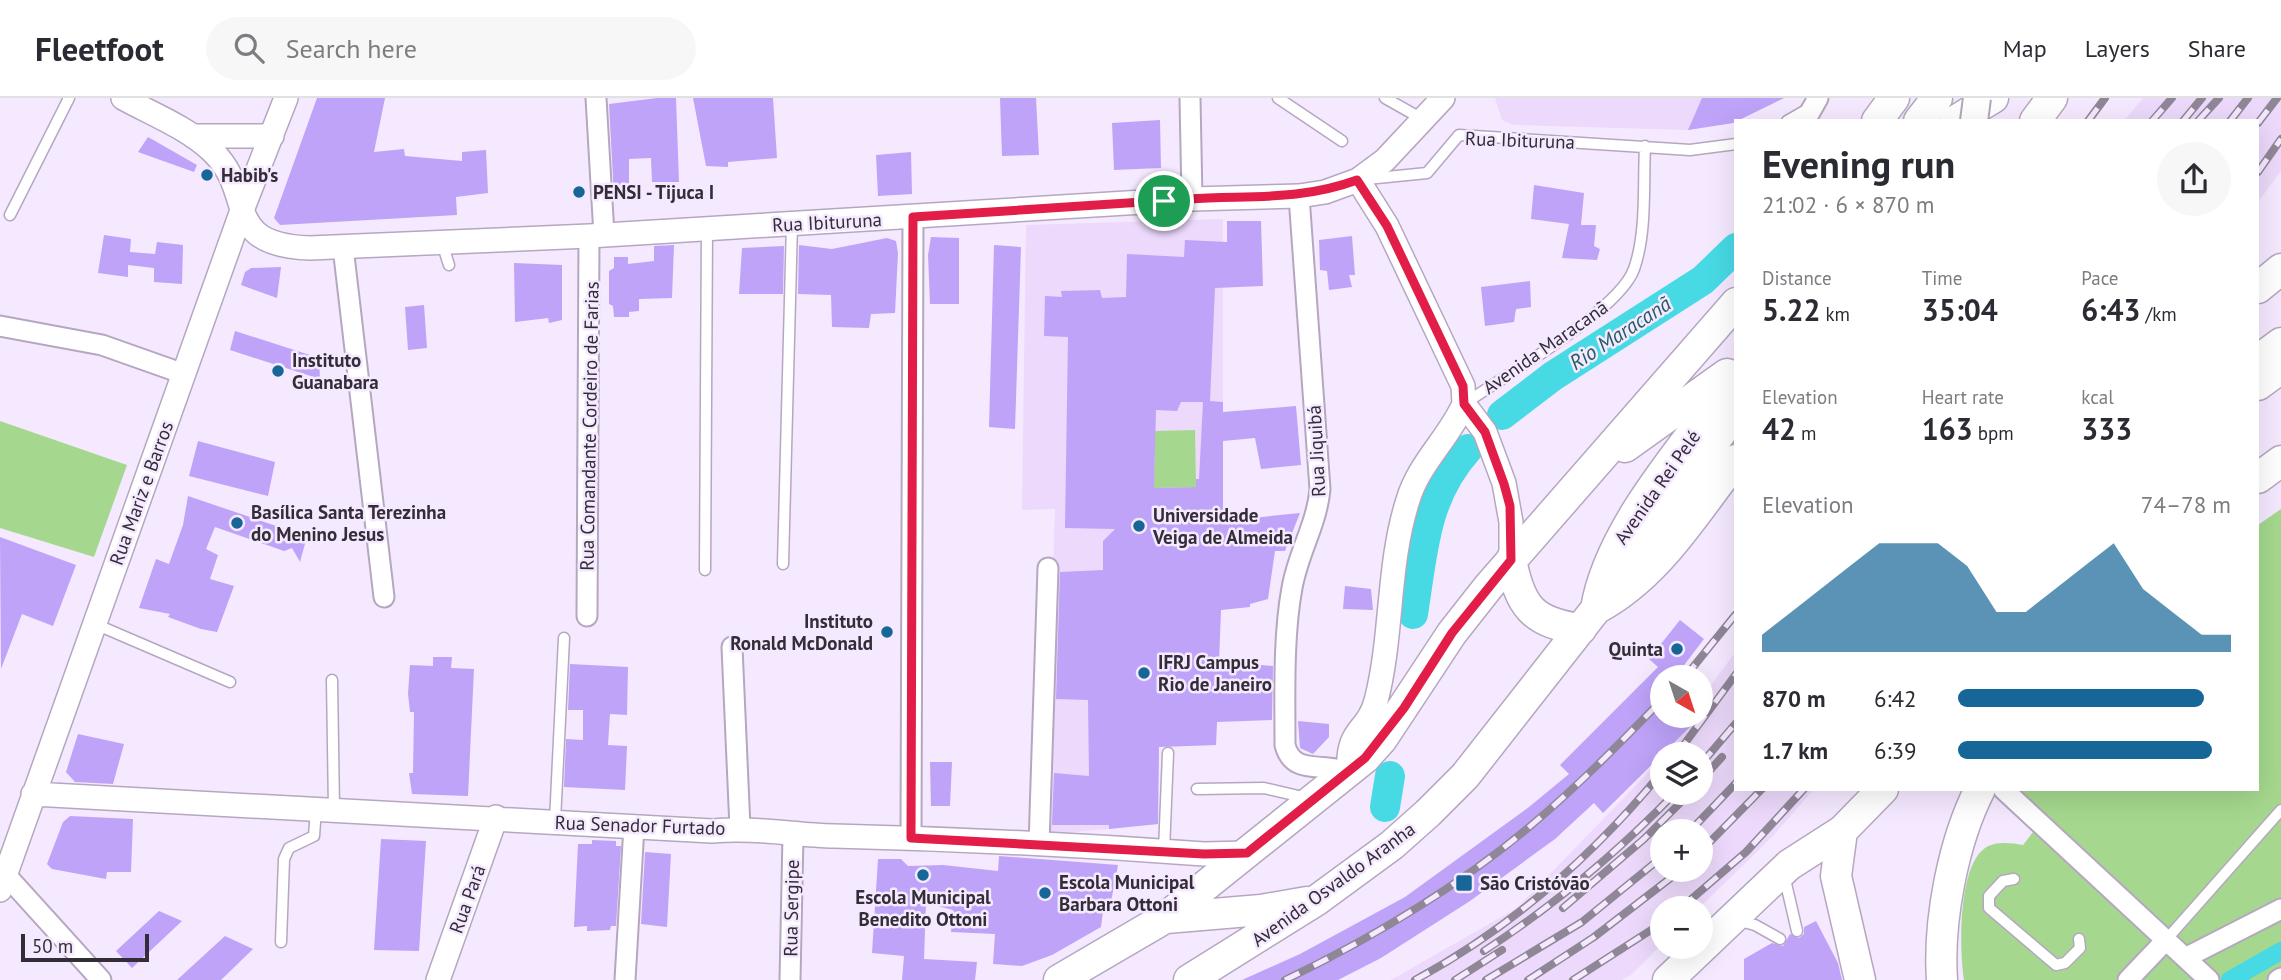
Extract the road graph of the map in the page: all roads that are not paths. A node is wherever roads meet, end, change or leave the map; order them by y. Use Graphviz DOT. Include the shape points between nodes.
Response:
graph roads {
  1 [pos="69,98"];
  2 [pos="123,98"];
  3 [pos="286,98"];
  4 [pos="596,98"];
  5 [pos="1190,98"];
  6 [pos="1278,98"];
  7 [pos="1385,98"];
  8 [pos="1443,98"];
  9 [pos="1894,98"];
  10 [pos="1937,98"];
  11 [pos="1961,98"];
  12 [pos="1978,98"];
  13 [pos="1993,98"];
  14 [pos="2052,98"];
  15 [pos="1812,108"];
  16 [pos="1791,119"];
  17 [pos="1878,119"];
  18 [pos="1921,119"];
  19 [pos="1947,119"];
  20 [pos="1958,119"];
  21 [pos="1974,119"];
  22 [pos="2036,119"];
  23 [pos="1424,120"];
  24 [pos="193,136"];
  25 [pos="272,136"];
  26 [pos="1342,141"];
  27 [pos="1734,144"];
  28 [pos="1645,146"];
  29 [pos="1357,180"];
  30 [pos="1299,196"];
  31 [pos="1192,199"];
  32 [pos="241,214"];
  33 [pos="10,215"];
  34 [pos="913,217"];
  35 [pos="792,224"];
  36 [pos="707,228"];
  37 [pos="597,236"];
  38 [pos="442,243"];
  39 [pos="274,245"];
  40 [pos="343,247"];
  41 [pos="224,263"];
  42 [pos="449,265"];
  43 [pos="2281,269"];
  44 [pos="2259,287"];
  45 [pos="1734,305"];
  46 [pos="0,326"];
  47 [pos="2281,343"];
  48 [pos="2259,359"];
  49 [pos="2281,368"];
  50 [pos="1734,369"];
  51 [pos="184,374"];
  52 [pos="1734,379"];
  53 [pos="2259,383"];
  54 [pos="1464,404"];
  55 [pos="1734,418"];
  56 [pos="2281,461"];
  57 [pos="1734,463"];
  58 [pos="1594,467"];
  59 [pos="2259,477"];
  60 [pos="1511,560"];
  61 [pos="783,564"];
  62 [pos="1048,568"];
  63 [pos="705,570"];
  64 [pos="384,597"];
  65 [pos="587,616"];
  66 [pos="1589,619"];
  67 [pos="94,623"];
  68 [pos="564,638"];
  69 [pos="732,647"];
  70 [pos="332,680"];
  71 [pos="230,682"];
  72 [pos="1362,726"];
  73 [pos="1168,753"];
  74 [pos="1314,767"];
  75 [pos="1349,773"];
  76 [pos="1198,789"];
  77 [pos="1881,791"];
  78 [pos="1979,791"];
  79 [pos="2005,791"];
  80 [pos="33,794"];
  81 [pos="1314,799"];
  82 [pos="325,808"];
  83 [pos="2281,810"];
  84 [pos="496,817"];
  85 [pos="555,821"];
  86 [pos="634,826"];
  87 [pos="740,828"];
  88 [pos="1842,831"];
  89 [pos="793,835"];
  90 [pos="911,838"];
  91 [pos="1039,845"];
  92 [pos="1164,851"];
  93 [pos="1247,853"];
  94 [pos="1783,871"];
  95 [pos="2014,879"];
  96 [pos="3,882"];
  97 [pos="1317,900"];
  98 [pos="2281,909"];
  99 [pos="1166,918"];
  100 [pos="1733,920"];
  101 [pos="1797,931"];
  102 [pos="1780,939"];
  103 [pos="2079,939"];
  104 [pos="2166,940"];
  105 [pos="281,942"];
  106 [pos="2185,958"];
  107 [pos="1936,973"];
  108 [pos="2205,977"];
  109 [pos="101,980"];
  110 [pos="438,980"];
  111 [pos="625,980"];
  112 [pos="790,980"];
  113 [pos="1059,980"];
  114 [pos="1189,980"];
  115 [pos="1668,980"];
  116 [pos="1860,980"];
  117 [pos="2129,980"];
  1 -- 33 [label="lane"];
  2 -- 24 [label="street"];
  3 -- 25 [label="street, Rua Mariz e Barros"];
  4 -- 37 [label="street, Rua Comandante Cordeiro de Farias"];
  5 -- 31 [label="street"];
  6 -- 26 [label="lane"];
  7 -- 23 [label="lane"];
  8 -- 23 [label="street"];
  9 -- 17 [label="main road"];
  10 -- 18 [label="main road"];
  11 -- 19 [label="main road"];
  12 -- 21 [label="main road, bridge"];
  13 -- 20 [label="main road"];
  14 -- 22 [label="main road"];
  15 -- 16 [label="lane"];
  23 -- 29 [label="street" via="1385,160"];
  24 -- 25 [label="street"];
  24 -- 32 [label="street" via="229,172"];
  25 -- 32 [label="street, Rua Mariz e Barros"];
  27 -- 28 [label="lane, Rua Ibituruna" via="1706,150"];
  28 -- 29 [label="lane, Rua Ibituruna" via="1459,135 1427,173"];
  28 -- 54 [label="lane, Avenida Maracanã" via="1638,249 1627,284 1603,309"];
  29 -- 30 [label="street, Rua Ibituruna"];
  29 -- 54 [label="street" via="1387,226 1463,386"];
  30 -- 31 [label="street, Rua Ibituruna"];
  30 -- 74 [label="street, Rua Jiquibá" via="1321,489 1290,600 1285,745 1294,761"];
  31 -- 34 [label="street, Rua Ibituruna"];
  32 -- 39 [label="street"];
  32 -- 41 [label="street, Rua Mariz e Barros"];
  34 -- 35 [label="street, Rua Ibituruna"];
  34 -- 90 [label="street"];
  35 -- 36 [label="street, Rua Ibituruna"];
  35 -- 61 [label="lane"];
  36 -- 37 [label="street, Rua Ibituruna"];
  36 -- 63 [label="lane"];
  37 -- 38 [label="street, Rua Ibituruna"];
  37 -- 65 [label="street, Rua Comandante Cordeiro de Farias"];
  38 -- 40 [label="street, Rua Ibituruna"];
  38 -- 42 [label="lane"];
  39 -- 40 [label="street, Rua Ibituruna"];
  39 -- 41 [label="street, Rua Ibituruna" via="246,246"];
  40 -- 64 [label="street"];
  41 -- 51 [label="street, Rua Mariz e Barros"];
  43 -- 44 [label="main road"];
  45 -- 58 [label="main road"];
  46 -- 51 [label="street" via="102,345"];
  47 -- 48 [label="main road"];
  49 -- 53 [label="main road"];
  50 -- 58 [label="main road"];
  51 -- 67 [label="street, Rua Mariz e Barros"];
  52 -- 66 [label="main road, Avenida Rei Pelé" via="1627,527 1603,573"];
  54 -- 60 [label="street" via="1485,432 1504,484 1510,506"];
  54 -- 72 [label="street, Avenida Maracanã" via="1420,470 1408,500 1377,697"];
  55 -- 66 [label="main road"];
  56 -- 59 [label="main road"];
  57 -- 66 [label="main road" via="1649,572"];
  58 -- 60 [label="main road"];
  60 -- 66 [label="main road" via="1528,608 1550,623"];
  60 -- 75 [label="main road" via="1452,633 1382,739"];
  62 -- 91 [label="street"];
  66 -- 97 [label="main road, Avenida Osvaldo Aranha" via="1448,794 1392,845"];
  67 -- 71 [label="lane"];
  67 -- 80 [label="street, Rua Mariz e Barros"];
  68 -- 85 [label="lane"];
  69 -- 87 [label="street"];
  70 -- 82 [label="lane"];
  72 -- 74 [label="street"];
  72 -- 75 [label="street, Avenida Maracanã" via="1348,749"];
  73 -- 92 [label="lane"];
  74 -- 75 [label="street, Rua Jiquibá" via="1331,766"];
  75 -- 81 [label="main road"];
  76 -- 81 [label="lane" via="1264,788"];
  77 -- 88 [label="main road"];
  78 -- 107 [label="main road" via="1947,897"];
  79 -- 104 [label="street"];
  80 -- 82 [label="street, Rua Senador Furtado"];
  80 -- 96 [label="street, Rua Mariz e Barros"];
  81 -- 93 [label="main road"];
  82 -- 84 [label="street, Rua Senador Furtado"];
  82 -- 105 [label="lane" via="314,836 289,848 284,859"];
  83 -- 104 [label="lane"];
  84 -- 85 [label="street, Rua Senador Furtado"];
  84 -- 110 [label="street, Rua Pará"];
  85 -- 86 [label="street, Rua Senador Furtado"];
  86 -- 87 [label="street, Rua Senador Furtado" via="712,831"];
  86 -- 111 [label="street"];
  87 -- 89 [label="street, Rua Senador Furtado"];
  88 -- 94 [label="main road"];
  88 -- 116 [label="main road" via="1836,876"];
  89 -- 90 [label="street, Rua Senador Furtado"];
  89 -- 112 [label="street, Rua Sergipe"];
  90 -- 91 [label="street, Rua Senador Furtado"];
  91 -- 92 [label="street, Rua Senador Furtado"];
  92 -- 93 [label="street, Rua Senador Furtado"];
  93 -- 99 [label="main road"];
  94 -- 100 [label="main road"];
  94 -- 101 [label="lane"];
  95 -- 103 [label="lane" via="2003,881 1989,897 1989,908 2056,965 2065,963 2080,948"];
  96 -- 109 [label="street"];
  97 -- 99 [label="main road"];
  97 -- 114 [label="main road, Avenida Osvaldo Aranha"];
  98 -- 106 [label="street"];
  99 -- 113 [label="main road"];
  100 -- 102 [label="lane" via="1755,925"];
  100 -- 115 [label="main road"];
  104 -- 106 [label="street"];
  104 -- 117 [label="street"];
  106 -- 108 [label="street"];
}
